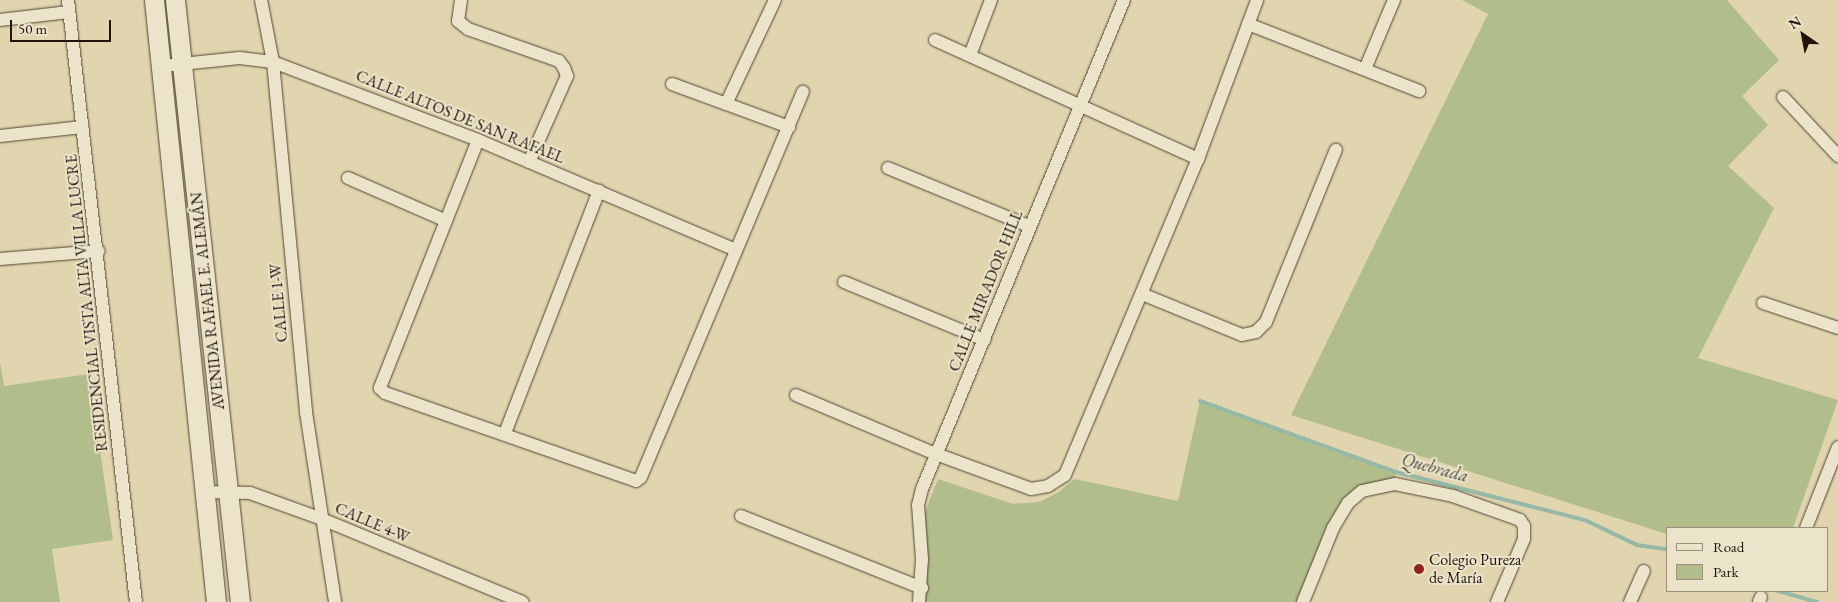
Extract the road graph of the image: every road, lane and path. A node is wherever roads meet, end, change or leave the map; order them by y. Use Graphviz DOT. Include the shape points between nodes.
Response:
graph roads {
  1 [pos="154,0"];
  2 [pos="175,0"];
  3 [pos="261,0"];
  4 [pos="461,0"];
  5 [pos="775,0"];
  6 [pos="991,0"];
  7 [pos="1124,0"];
  8 [pos="1257,0"];
  9 [pos="1394,0"];
  10 [pos="68,6"];
  11 [pos="0,20"];
  12 [pos="1248,24"];
  13 [pos="934,40"];
  14 [pos="970,55"];
  15 [pos="273,62"];
  16 [pos="183,65"];
  17 [pos="162,66"];
  18 [pos="1365,69"];
  19 [pos="672,84"];
  20 [pos="1419,91"];
  21 [pos="803,92"];
  22 [pos="1783,97"];
  23 [pos="726,104"];
  24 [pos="1081,109"];
  25 [pos="83,127"];
  26 [pos="789,127"];
  27 [pos="0,136"];
  28 [pos="478,140"];
  29 [pos="1336,150"];
  30 [pos="1838,156"];
  31 [pos="1198,159"];
  32 [pos="529,162"];
  33 [pos="888,168"];
  34 [pos="348,178"];
  35 [pos="598,191"];
  36 [pos="444,220"];
  37 [pos="1029,226"];
  38 [pos="736,250"];
  39 [pos="99,251"];
  40 [pos="0,259"];
  41 [pos="844,282"];
  42 [pos="1142,294"];
  43 [pos="1763,303"];
  44 [pos="1838,328"];
  45 [pos="985,340"];
  46 [pos="796,395"];
  47 [pos="505,433"];
  48 [pos="1838,447"];
  49 [pos="936,454"];
  50 [pos="229,491"];
  51 [pos="206,492"];
  52 [pos="741,516"];
  53 [pos="322,519"];
  54 [pos="1806,527"];
  55 [pos="1644,572"];
  56 [pos="922,588"];
  57 [pos="136,602"];
  58 [pos="216,602"];
  59 [pos="240,602"];
  60 [pos="336,602"];
  61 [pos="522,602"];
  62 [pos="919,602"];
  63 [pos="1303,602"];
  64 [pos="1497,602"];
  65 [pos="1630,602"];
  1 -- 17 [label="main road, AVENIDA RAFAEL E. ALEMÁN"];
  2 -- 16 [label="main road, AVENIDA RAFAEL E. ALEMÁN"];
  3 -- 15 [label="street, CALLE 1-W"];
  4 -- 32 [label="street" via="458,21 468,28 559,61 564,68 567,76"];
  5 -- 23 [label="street"];
  6 -- 14 [label="street"];
  7 -- 24 [label="street, CALLE MIRADOR HILL"];
  8 -- 12 [label="street"];
  9 -- 18 [label="street"];
  10 -- 11 [label="street"];
  10 -- 25 [label="street, RESIDENCIAL VISTA ALTA VILLA LUCRE"];
  12 -- 18 [label="street"];
  12 -- 31 [label="street"];
  13 -- 14 [label="street"];
  14 -- 24 [label="street" via="1064,95"];
  15 -- 16 [label="street, CALLE ALTOS DE SAN RAFAEL" via="240,58"];
  15 -- 28 [label="street, CALLE ALTOS DE SAN RAFAEL"];
  15 -- 53 [label="street, CALLE 1-W" via="304,396"];
  16 -- 17 [label="street, CALLE ALTOS DE SAN RAFAEL"];
  16 -- 50 [label="main road, AVENIDA RAFAEL E. ALEMÁN"];
  17 -- 51 [label="main road, AVENIDA RAFAEL E. ALEMÁN"];
  18 -- 20 [label="street"];
  19 -- 23 [label="street"];
  21 -- 26 [label="street"];
  22 -- 30 [label="street"];
  23 -- 26 [label="street"];
  24 -- 31 [label="street"];
  24 -- 37 [label="street, CALLE MIRADOR HILL"];
  25 -- 27 [label="street"];
  25 -- 39 [label="street, RESIDENCIAL VISTA ALTA VILLA LUCRE"];
  26 -- 38 [label="street"];
  28 -- 32 [label="street, CALLE ALTOS DE SAN RAFAEL"];
  28 -- 36 [label="street"];
  29 -- 42 [label="street" via="1266,322 1256,332 1242,334"];
  31 -- 42 [label="street"];
  32 -- 35 [label="street, CALLE ALTOS DE SAN RAFAEL"];
  33 -- 37 [label="street"];
  34 -- 36 [label="street"];
  35 -- 38 [label="street, CALLE ALTOS DE SAN RAFAEL"];
  35 -- 47 [label="street"];
  36 -- 47 [label="street" via="380,388"];
  37 -- 45 [label="street, CALLE MIRADOR HILL"];
  38 -- 47 [label="street" via="641,477 631,481"];
  39 -- 40 [label="street"];
  39 -- 57 [label="street, RESIDENCIAL VISTA ALTA VILLA LUCRE"];
  41 -- 45 [label="street"];
  42 -- 49 [label="street" via="1065,475 1048,486 1031,489"];
  43 -- 44 [label="street"];
  45 -- 49 [label="street, CALLE MIRADOR HILL"];
  46 -- 49 [label="street"];
  48 -- 54 [label="street"];
  49 -- 56 [label="street, CALLE MIRADOR HILL" via="918,505"];
  50 -- 51 [label="street, CALLE 4-W"];
  50 -- 53 [label="street, CALLE 4-W" via="250,494"];
  50 -- 59 [label="main road, AVENIDA RAFAEL E. ALEMÁN"];
  51 -- 58 [label="main road, AVENIDA RAFAEL E. ALEMÁN"];
  52 -- 56 [label="street"];
  53 -- 60 [label="street, CALLE 1-W"];
  53 -- 61 [label="street, CALLE 4-W"];
  55 -- 65 [label="street"];
  56 -- 62 [label="street, CALLE MIRADOR HILL"];
  63 -- 64 [label="street" via="1348,502 1362,491 1395,484 1514,516 1524,526 1524,538"];
}
